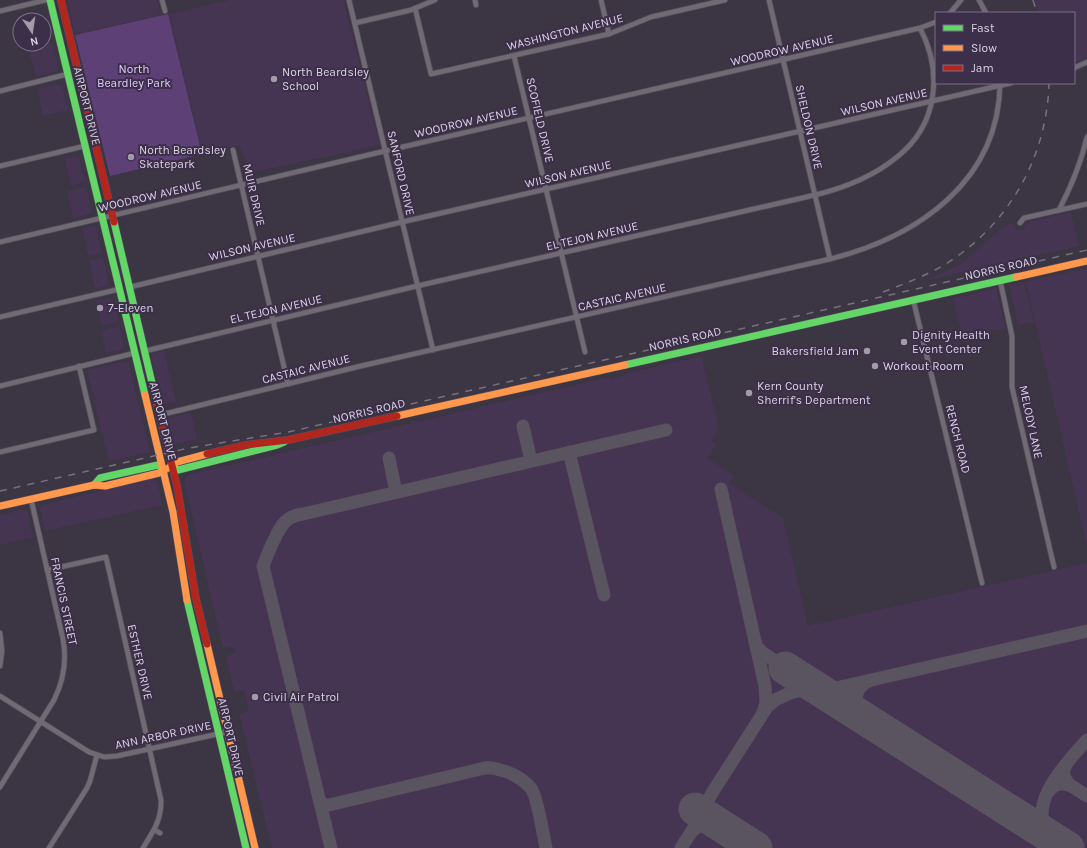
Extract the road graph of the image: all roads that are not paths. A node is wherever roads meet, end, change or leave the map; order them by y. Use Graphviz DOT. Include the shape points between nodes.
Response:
graph roads {
  1 [pos="46,0"];
  2 [pos="50,0"];
  3 [pos="61,0"];
  4 [pos="162,0"];
  5 [pos="349,0"];
  6 [pos="435,0"];
  7 [pos="601,0"];
  8 [pos="725,0"];
  9 [pos="769,0"];
  10 [pos="961,0"];
  11 [pos="979,0"];
  12 [pos="415,8"];
  13 [pos="0,11"];
  14 [pos="164,11"];
  15 [pos="951,12"];
  16 [pos="985,12"];
  17 [pos="935,22"];
  18 [pos="355,23"];
  19 [pos="920,28"];
  20 [pos="609,34"];
  21 [pos="514,56"];
  22 [pos="783,59"];
  23 [pos="1087,62"];
  24 [pos="1075,68"];
  25 [pos="68,74"];
  26 [pos="1000,84"];
  27 [pos="0,91"];
  28 [pos="932,101"];
  29 [pos="529,118"];
  30 [pos="800,131"];
  31 [pos="1087,137"];
  32 [pos="85,146"];
  33 [pos="233,150"];
  34 [pos="385,151"];
  35 [pos="0,166"];
  36 [pos="241,185"];
  37 [pos="546,189"];
  38 [pos="815,195"];
  39 [pos="1087,204"];
  40 [pos="1059,210"];
  41 [pos="112,215"];
  42 [pos="102,217"];
  43 [pos="402,222"];
  44 [pos="1020,223"];
  45 [pos="0,242"];
  46 [pos="561,253"];
  47 [pos="258,256"];
  48 [pos="830,259"];
  49 [pos="1087,260"];
  50 [pos="1000,280"];
  51 [pos="418,286"];
  52 [pos="130,287"];
  53 [pos="120,289"];
  54 [pos="914,299"];
  55 [pos="0,317"];
  56 [pos="576,317"];
  57 [pos="273,320"];
  58 [pos="145,350"];
  59 [pos="433,350"];
  60 [pos="585,352"];
  61 [pos="135,353"];
  62 [pos="78,366"];
  63 [pos="288,384"];
  64 [pos="0,386"];
  65 [pos="160,416"];
  66 [pos="0,451"];
  67 [pos="172,467"];
  68 [pos="163,469"];
  69 [pos="31,499"];
  70 [pos="0,506"];
  71 [pos="1054,567"];
  72 [pos="47,570"];
  73 [pos="982,583"];
  74 [pos="0,633"];
  75 [pos="0,666"];
  76 [pos="0,696"];
  77 [pos="41,722"];
  78 [pos="227,732"];
  79 [pos="218,734"];
  80 [pos="150,749"];
  81 [pos="97,755"];
  82 [pos="0,787"];
  83 [pos="155,830"];
  84 [pos="160,833"];
  85 [pos="49,848"];
  86 [pos="143,848"];
  87 [pos="246,848"];
  88 [pos="255,848"];
  1 -- 13 [label="street"];
  2 -- 25 [label="main road, AIRPORT DRIVE"];
  3 -- 41 [label="main road, AIRPORT DRIVE"];
  4 -- 14 [label="street"];
  5 -- 18 [label="street, SANFORD DRIVE"];
  6 -- 12 [label="street"];
  7 -- 20 [label="street"];
  8 -- 20 [label="street, WASHINGTON AVENUE" via="650,17"];
  9 -- 22 [label="street, SHELDON DRIVE"];
  10 -- 15 [label="street"];
  11 -- 16 [label="street"];
  12 -- 18 [label="street"];
  12 -- 21 [label="street, WASHINGTON AVENUE" via="431,74"];
  17 -- 19 [label="street, WOODROW AVENUE"];
  18 -- 34 [label="street, SANFORD DRIVE"];
  19 -- 22 [label="street, WOODROW AVENUE"];
  19 -- 28 [label="street, EL TEJON AVENUE" via="934,67"];
  20 -- 21 [label="street, WASHINGTON AVENUE"];
  21 -- 29 [label="street, SCOFIELD DRIVE"];
  22 -- 29 [label="street, WOODROW AVENUE"];
  22 -- 30 [label="street, SHELDON DRIVE"];
  23 -- 24 [label="street"];
  25 -- 27 [label="street"];
  25 -- 32 [label="main road, AIRPORT DRIVE"];
  26 -- 28 [label="street, WILSON AVENUE"];
  26 -- 48 [label="street, CASTAIC AVENUE" via="994,122 986,147 972,172 954,195 932,214 895,235"];
  28 -- 30 [label="street, WILSON AVENUE"];
  28 -- 38 [label="street, EL TEJON AVENUE" via="919,133 897,157 855,182"];
  29 -- 34 [label="street, WOODROW AVENUE"];
  29 -- 37 [label="street, SCOFIELD DRIVE"];
  30 -- 37 [label="street, WILSON AVENUE"];
  30 -- 38 [label="street, SHELDON DRIVE"];
  31 -- 40 [label="street" via="1076,174"];
  32 -- 35 [label="street"];
  32 -- 42 [label="main road, AIRPORT DRIVE"];
  33 -- 36 [label="street, MUIR DRIVE"];
  34 -- 36 [label="street, WOODROW AVENUE"];
  34 -- 43 [label="street, SANFORD DRIVE"];
  36 -- 41 [label="street, WOODROW AVENUE"];
  36 -- 47 [label="street, MUIR DRIVE"];
  37 -- 43 [label="street, WILSON AVENUE"];
  37 -- 46 [label="street, SCOFIELD DRIVE"];
  38 -- 46 [label="street, EL TEJON AVENUE"];
  38 -- 48 [label="street, SHELDON DRIVE"];
  39 -- 40 [label="street"];
  40 -- 44 [label="street" via="1024,218"];
  41 -- 42 [label="street, WOODROW AVENUE"];
  41 -- 52 [label="main road, AIRPORT DRIVE"];
  42 -- 45 [label="street, WOODROW AVENUE"];
  42 -- 53 [label="main road, AIRPORT DRIVE"];
  43 -- 47 [label="street, WILSON AVENUE"];
  43 -- 51 [label="street, SANFORD DRIVE"];
  46 -- 51 [label="street, EL TEJON AVENUE"];
  46 -- 56 [label="street, SCOFIELD DRIVE"];
  47 -- 52 [label="street, WILSON AVENUE"];
  47 -- 57 [label="street, MUIR DRIVE"];
  48 -- 56 [label="street, CASTAIC AVENUE"];
  49 -- 50 [label="main road, NORRIS ROAD"];
  50 -- 54 [label="main road, NORRIS ROAD"];
  50 -- 71 [label="street, MELODY LANE" via="1012,336 1012,387"];
  51 -- 57 [label="street, EL TEJON AVENUE"];
  51 -- 59 [label="street, SANFORD DRIVE"];
  52 -- 58 [label="main road, AIRPORT DRIVE"];
  53 -- 55 [label="street"];
  53 -- 61 [label="main road, AIRPORT DRIVE"];
  54 -- 67 [label="main road, NORRIS ROAD" via="288,440 178,470"];
  54 -- 73 [label="street, RENCH ROAD"];
  56 -- 59 [label="street, CASTAIC AVENUE"];
  56 -- 60 [label="street, SCOFIELD DRIVE"];
  57 -- 58 [label="street, EL TEJON AVENUE"];
  57 -- 63 [label="street, MUIR DRIVE"];
  58 -- 65 [label="main road, AIRPORT DRIVE"];
  59 -- 63 [label="street, CASTAIC AVENUE"];
  61 -- 62 [label="street"];
  61 -- 68 [label="main road, AIRPORT DRIVE"];
  62 -- 64 [label="street"];
  62 -- 66 [label="street" via="94,430"];
  63 -- 65 [label="street, CASTAIC AVENUE"];
  65 -- 67 [label="main road, AIRPORT DRIVE"];
  67 -- 68 [label="main road, NORRIS ROAD"];
  67 -- 78 [label="main road, AIRPORT DRIVE" via="181,505 194,589"];
  68 -- 69 [label="main road, NORRIS ROAD" via="159,473 105,486 94,485"];
  68 -- 79 [label="main road, AIRPORT DRIVE" via="187,603"];
  69 -- 70 [label="main road, NORRIS ROAD"];
  69 -- 72 [label="street, FRANCIS STREET"];
  72 -- 77 [label="street, FRANCIS STREET" via="63,638 65,659 59,690"];
  72 -- 80 [label="street, ESTHER DRIVE" via="106,557"];
  74 -- 75 [label="street"];
  76 -- 77 [label="street, ANN ARBOR DRIVE"];
  77 -- 81 [label="street, ANN ARBOR DRIVE"];
  77 -- 82 [label="street, FRANCIS STREET"];
  78 -- 79 [label="street, ANN ARBOR DRIVE"];
  78 -- 88 [label="main road, AIRPORT DRIVE"];
  79 -- 80 [label="street, ANN ARBOR DRIVE"];
  79 -- 87 [label="main road, AIRPORT DRIVE"];
  80 -- 81 [label="street, ANN ARBOR DRIVE" via="117,756"];
  80 -- 83 [label="street, ESTHER DRIVE" via="161,800 161,814"];
  81 -- 85 [label="street" via="87,788"];
  83 -- 84 [label="street"];
  83 -- 86 [label="street, ESTHER DRIVE"];
}
